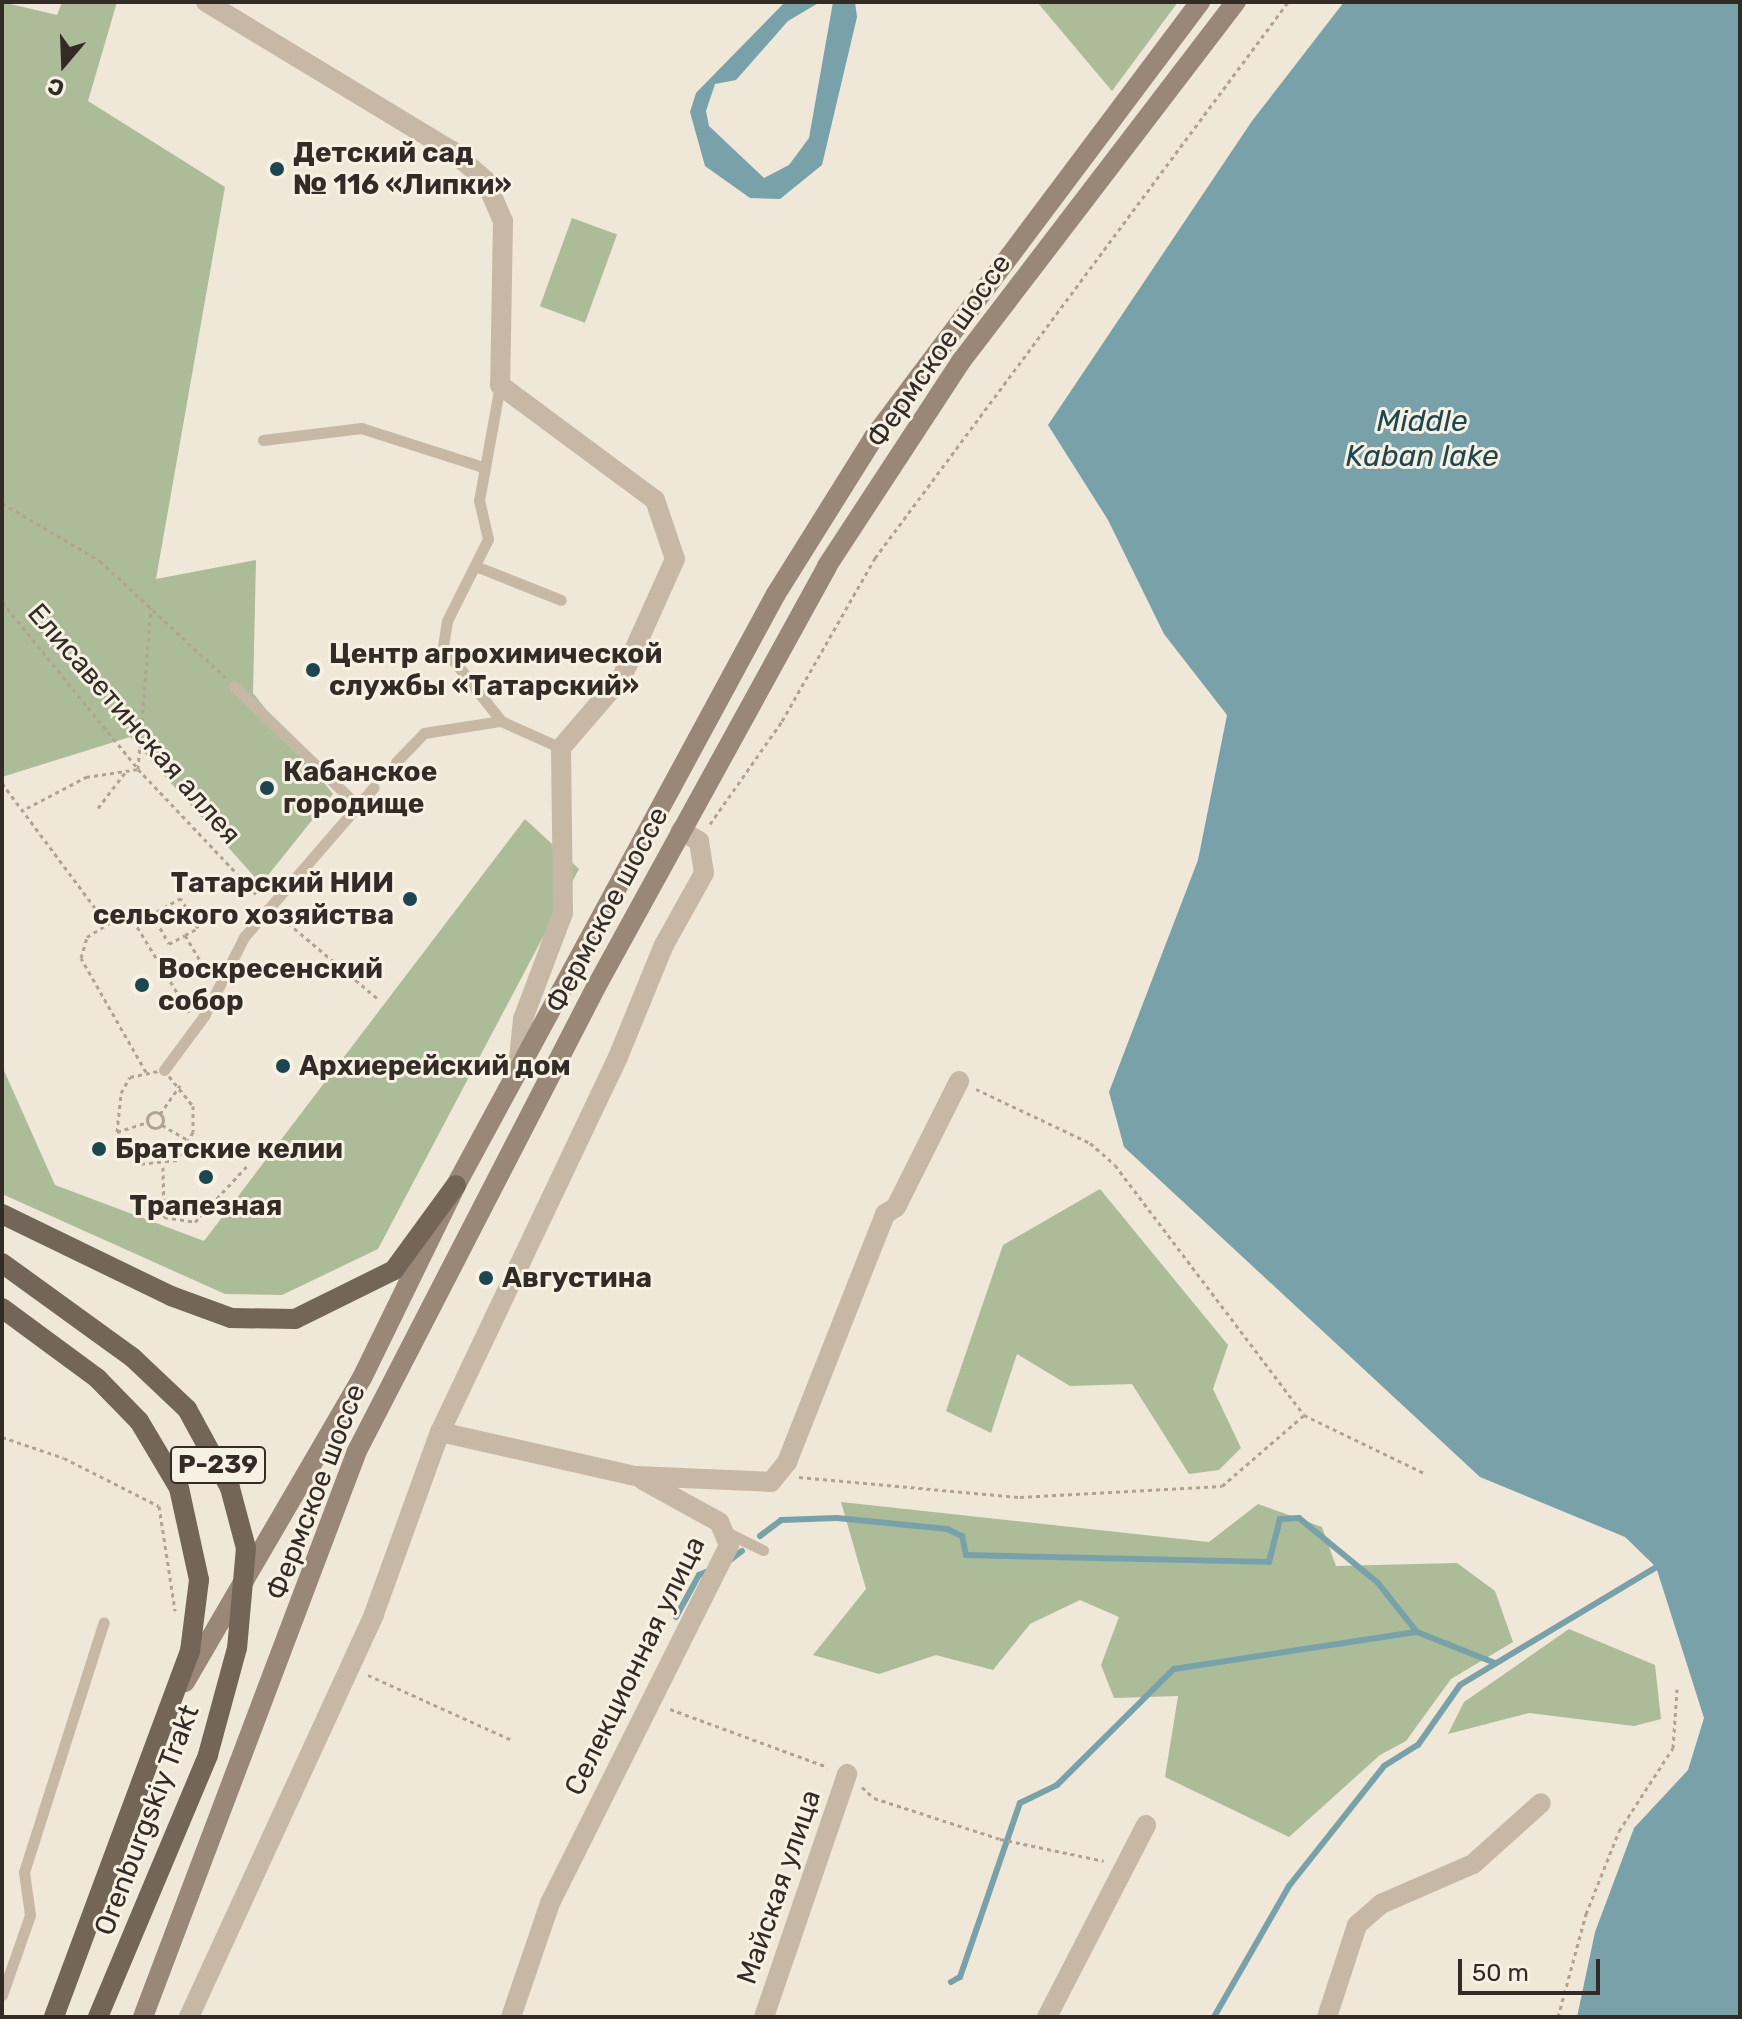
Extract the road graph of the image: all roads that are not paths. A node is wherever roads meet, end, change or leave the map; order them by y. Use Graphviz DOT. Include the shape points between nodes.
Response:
graph roads {
  1 [pos="206,2"];
  2 [pos="1200,2"];
  3 [pos="1236,2"];
  4 [pos="500,385"];
  5 [pos="263,440"];
  6 [pos="483,467"];
  7 [pos="478,567"];
  8 [pos="561,600"];
  9 [pos="234,686"];
  10 [pos="501,721"];
  11 [pos="561,748"];
  12 [pos="396,762"];
  13 [pos="374,787"];
  14 [pos="358,806"];
  15 [pos="690,836"];
  16 [pos="164,1070"];
  17 [pos="518,1072"];
  18 [pos="959,1081"];
  19 [pos="456,1185"];
  20 [pos="2,1214"];
  21 [pos="2,1263"];
  22 [pos="2,1308"];
  23 [pos="440,1432"];
  24 [pos="636,1476"];
  25 [pos="728,1533"];
  26 [pos="763,1550"];
  27 [pos="104,1622"];
  28 [pos="165,1719"];
  29 [pos="847,1774"];
  30 [pos="1541,1803"];
  31 [pos="1146,1825"];
  32 [pos="2,1995"];
  33 [pos="54,2017"];
  34 [pos="98,2017"];
  35 [pos="143,2017"];
  36 [pos="189,2017"];
  37 [pos="511,2017"];
  38 [pos="764,2017"];
  39 [pos="1047,2017"];
  40 [pos="1327,2017"];
  1 -- 4 [label="street" via="452,151 485,180 503,221"];
  2 -- 17 [label="main road, Фермское шоссе" via="874,437 776,594"];
  3 -- 15 [label="main road, Фермское шоссе" via="962,360 827,566"];
  4 -- 6 [label="lane"];
  4 -- 11 [label="street" via="655,500 675,559 622,677"];
  5 -- 6 [label="lane" via="361,428"];
  6 -- 7 [label="lane" via="479,500 488,539"];
  7 -- 8 [label="lane"];
  7 -- 10 [label="lane" via="447,621 443,647"];
  9 -- 14 [label="lane"];
  10 -- 11 [label="lane"];
  10 -- 12 [label="lane" via="424,733"];
  11 -- 17 [label="street" via="563,913 523,1019"];
  13 -- 14 [label="lane"];
  14 -- 16 [label="lane" via="269,907"];
  15 -- 23 [label="street" via="704,873 664,945 618,1057"];
  15 -- 35 [label="main road, Фермское шоссе" via="456,1249 357,1451"];
  17 -- 19 [label="main road, Фермское шоссе"];
  18 -- 24 [label="street" via="896,1207 885,1214 787,1462 771,1482"];
  19 -- 20 [label="main road" via="394,1270 295,1319 231,1318 171,1296"];
  19 -- 28 [label="main road, Фермское шоссе" via="362,1378 257,1548"];
  21 -- 34 [label="main road, Orenburgskiy Trakt / Р-239, bridge" via="132,1357 187,1409 230,1488 246,1548 237,1648 208,1755"];
  22 -- 28 [label="main road, Orenburgskiy Trakt / Р-239" via="97,1378 139,1421 179,1488 199,1580 190,1651"];
  23 -- 24 [label="street"];
  23 -- 36 [label="street" via="350,1667"];
  24 -- 25 [label="street, Селекционная улица"];
  25 -- 26 [label="lane"];
  25 -- 37 [label="street, Селекционная улица" via="724,1560 550,1903"];
  27 -- 32 [label="lane" via="24,1872 30,1915"];
  28 -- 33 [label="main road, Orenburgskiy Trakt / Р-239"];
  29 -- 38 [label="street, Майская улица"];
  30 -- 40 [label="street" via="1473,1864 1381,1904 1357,1925"];
  31 -- 39 [label="street"];
}
